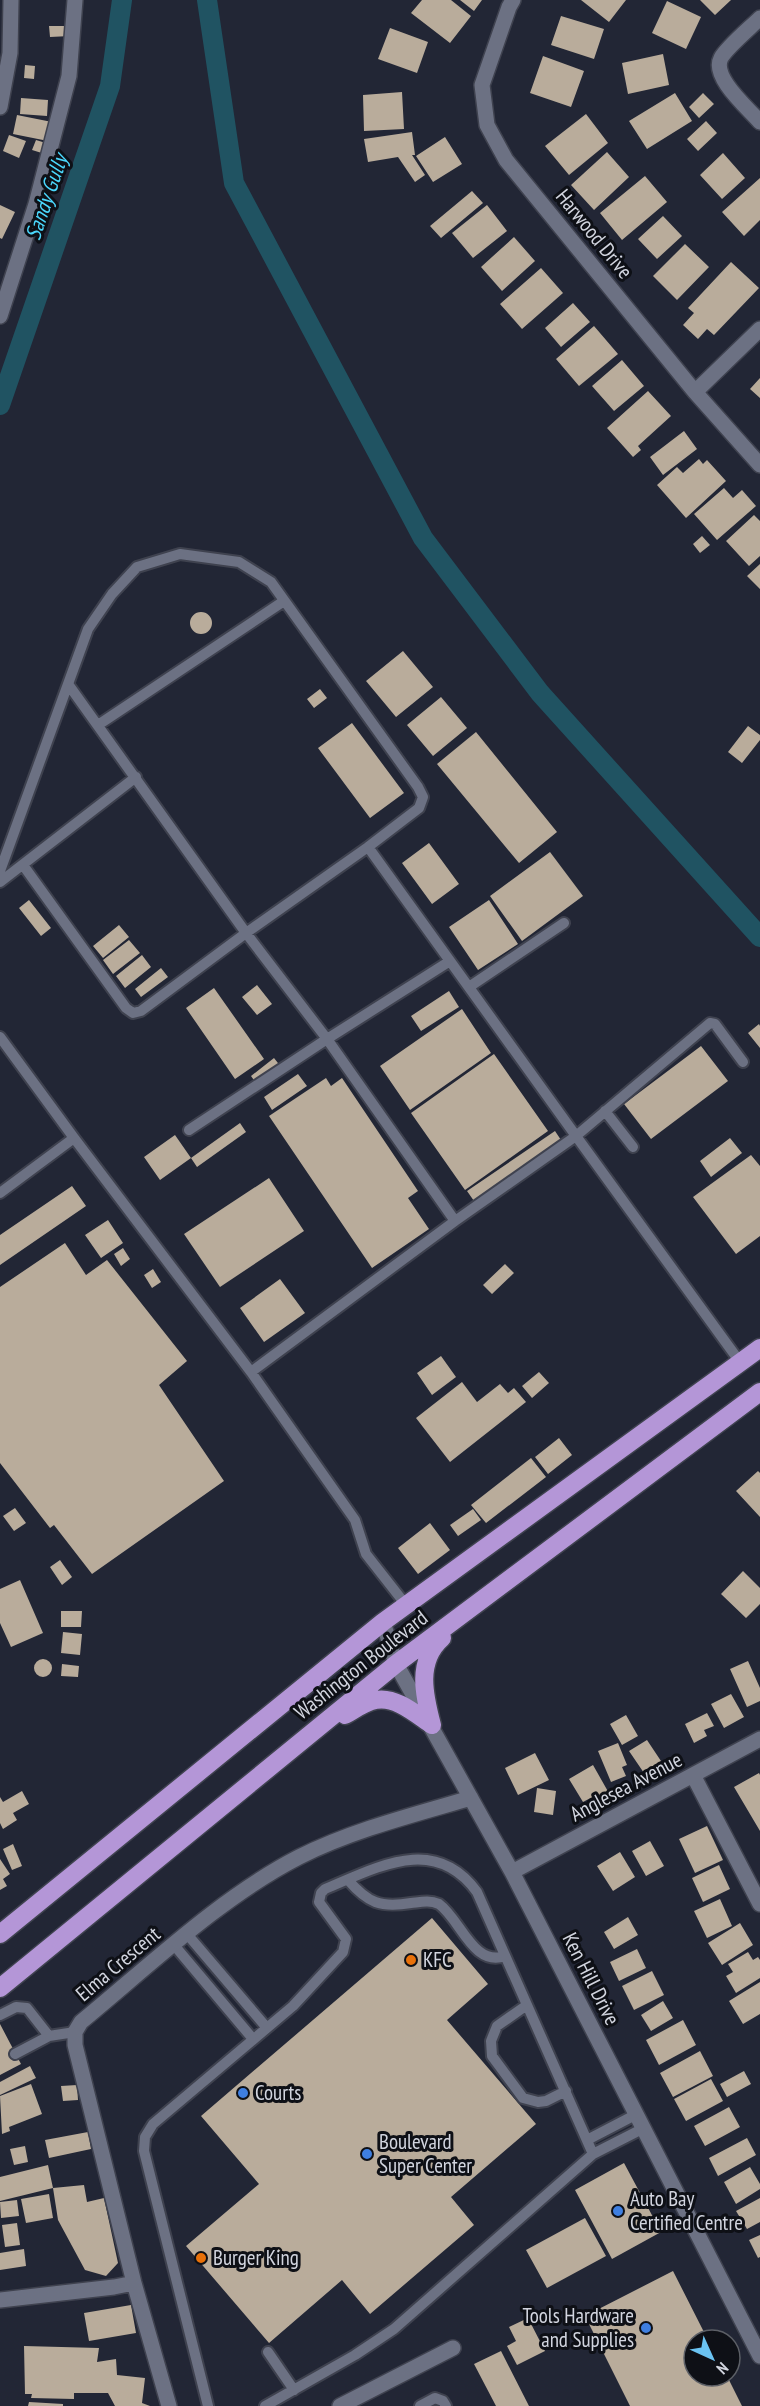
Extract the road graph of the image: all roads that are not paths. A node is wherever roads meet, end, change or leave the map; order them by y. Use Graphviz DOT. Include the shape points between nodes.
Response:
graph roads {
  1 [pos="11,0"];
  2 [pos="75,0"];
  3 [pos="513,0"];
  4 [pos="760,18"];
  5 [pos="0,107"];
  6 [pos="760,122"];
  7 [pos="0,316"];
  8 [pos="760,329"];
  9 [pos="696,392"];
  10 [pos="760,465"];
  11 [pos="284,601"];
  12 [pos="68,684"];
  13 [pos="98,725"];
  14 [pos="136,777"];
  15 [pos="368,847"];
  16 [pos="22,866"];
  17 [pos="0,871"];
  18 [pos="0,882"];
  19 [pos="564,923"];
  20 [pos="246,933"];
  21 [pos="450,961"];
  22 [pos="469,987"];
  23 [pos="0,1037"];
  24 [pos="327,1039"];
  25 [pos="743,1062"];
  26 [pos="605,1111"];
  27 [pos="189,1130"];
  28 [pos="576,1136"];
  29 [pos="74,1138"];
  30 [pos="633,1147"];
  31 [pos="0,1193"];
  32 [pos="455,1221"];
  33 [pos="760,1348"];
  34 [pos="740,1362"];
  35 [pos="251,1372"];
  36 [pos="760,1392"];
  37 [pos="484,1599"];
  38 [pos="406,1605"];
  39 [pos="383,1622"];
  40 [pos="396,1664"];
  41 [pos="432,1725"];
  42 [pos="314,1730"];
  43 [pos="760,1739"];
  44 [pos="693,1775"];
  45 [pos="471,1798"];
  46 [pos="512,1872"];
  47 [pos="348,1880"];
  48 [pos="760,1904"];
  49 [pos="0,1934"];
  50 [pos="187,1934"];
  51 [pos="174,1946"];
  52 [pos="506,1956"];
  53 [pos="0,1988"];
  54 [pos="527,2005"];
  55 [pos="0,2015"];
  56 [pos="267,2028"];
  57 [pos="75,2032"];
  58 [pos="49,2036"];
  59 [pos="253,2039"];
  60 [pos="15,2054"];
  61 [pos="566,2091"];
  62 [pos="640,2121"];
  63 [pos="587,2140"];
  64 [pos="593,2154"];
  65 [pos="134,2283"];
  66 [pos="0,2300"];
  67 [pos="453,2348"];
  68 [pos="268,2352"];
  69 [pos="760,2355"];
  70 [pos="294,2390"];
  71 [pos="169,2406"];
  72 [pos="208,2406"];
  73 [pos="265,2406"];
  74 [pos="339,2406"];
  75 [pos="420,2406"];
  76 [pos="446,2406"];
  1 -- 5 [label="street" via="10,53"];
  2 -- 7 [label="street" via="69,76 36,204"];
  3 -- 9 [label="street, Harwood Drive" via="482,85 488,126 506,160"];
  4 -- 6 [label="street" via="721,57 719,66 722,80"];
  8 -- 9 [label="street"];
  9 -- 10 [label="street, Harwood Drive"];
  11 -- 12 [label="lane" via="271,582 239,562 180,554 137,567 88,629"];
  11 -- 13 [label="lane"];
  11 -- 15 [label="lane" via="423,797 419,808"];
  12 -- 13 [label="lane"];
  12 -- 17 [label="lane"];
  13 -- 14 [label="lane"];
  14 -- 16 [label="lane"];
  14 -- 20 [label="lane"];
  15 -- 20 [label="lane"];
  15 -- 21 [label="lane"];
  16 -- 18 [label="lane"];
  16 -- 20 [label="lane" via="133,1013"];
  19 -- 22 [label="lane"];
  20 -- 24 [label="lane"];
  21 -- 22 [label="lane"];
  21 -- 24 [label="lane"];
  22 -- 28 [label="lane"];
  23 -- 29 [label="lane"];
  24 -- 27 [label="lane"];
  24 -- 32 [label="lane"];
  25 -- 26 [label="lane" via="715,1024 710,1023"];
  26 -- 28 [label="lane"];
  26 -- 30 [label="lane"];
  28 -- 32 [label="lane"];
  28 -- 34 [label="lane"];
  29 -- 31 [label="lane"];
  29 -- 35 [label="lane"];
  32 -- 35 [label="lane"];
  33 -- 34 [label="highway, Washington Boulevard"];
  34 -- 38 [label="highway, Washington Boulevard"];
  35 -- 38 [label="lane" via="355,1520 366,1554"];
  36 -- 37 [label="highway, Washington Boulevard"];
  37 -- 40 [label="highway, Washington Boulevard"];
  37 -- 41 [label="highway" via="465,1621 440,1640 424,1665"];
  38 -- 39 [label="highway, Washington Boulevard"];
  39 -- 40 [label="street, Ken Hill Drive"];
  39 -- 49 [label="highway, Washington Boulevard"];
  40 -- 41 [label="street, Ken Hill Drive"];
  40 -- 42 [label="highway, Washington Boulevard"];
  41 -- 42 [label="highway" via="407,1708 376,1700"];
  41 -- 45 [label="street, Ken Hill Drive"];
  42 -- 53 [label="highway, Washington Boulevard"];
  43 -- 44 [label="street, Anglesea Avenue"];
  44 -- 46 [label="street, Anglesea Avenue"];
  44 -- 48 [label="street"];
  45 -- 46 [label="street, Ken Hill Drive"];
  45 -- 50 [label="street, Elma Crescent" via="363,1829 298,1857 241,1892"];
  46 -- 62 [label="street, Ken Hill Drive"];
  47 -- 52 [label="lane" via="359,1893 376,1903 439,1904 481,1953 495,1959"];
  47 -- 52 [label="lane" via="401,1860 421,1859 451,1867 477,1892"];
  47 -- 56 [label="lane" via="325,1889 319,1899 345,1936 345,1949 293,2006"];
  50 -- 51 [label="street, Elma Crescent"];
  50 -- 56 [label="lane"];
  51 -- 57 [label="street, Elma Crescent" via="81,2022"];
  51 -- 59 [label="lane"];
  52 -- 54 [label="lane"];
  54 -- 61 [label="lane"];
  54 -- 61 [label="lane" via="497,2026 491,2041 492,2056 523,2098 546,2101"];
  55 -- 58 [label="lane" via="16,2007 27,2008"];
  56 -- 59 [label="lane"];
  57 -- 58 [label="lane"];
  57 -- 65 [label="street, Elma Crescent"];
  58 -- 60 [label="lane"];
  59 -- 72 [label="lane" via="153,2124 144,2144"];
  61 -- 63 [label="lane"];
  62 -- 63 [label="lane"];
  62 -- 64 [label="lane"];
  62 -- 69 [label="street, Ken Hill Drive"];
  63 -- 64 [label="lane"];
  64 -- 70 [label="lane" via="394,2329"];
  65 -- 66 [label="street"];
  65 -- 71 [label="street, Elma Crescent"];
  67 -- 74 [label="street"];
  68 -- 70 [label="lane"];
  70 -- 73 [label="lane"];
  75 -- 76 [label="lane" via="435,2398"];
}
